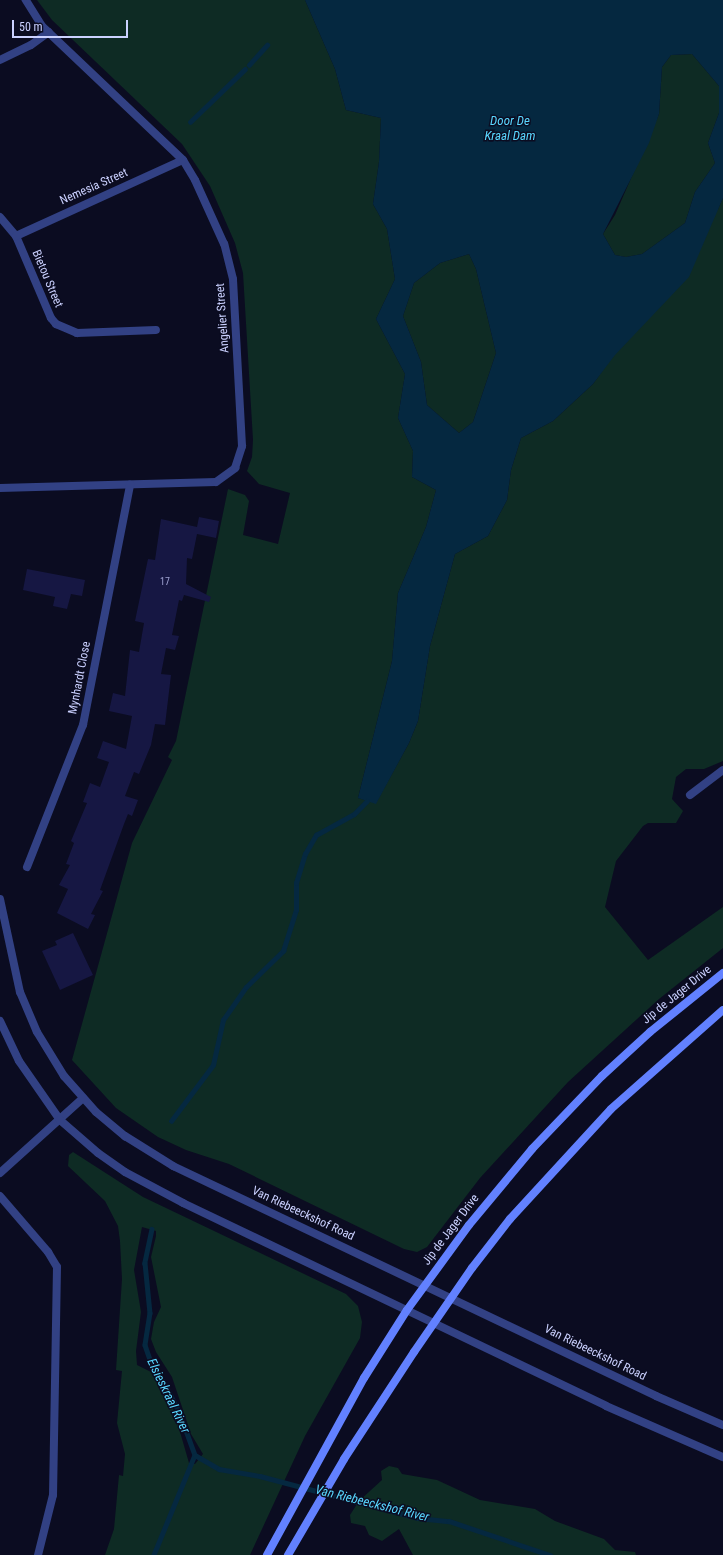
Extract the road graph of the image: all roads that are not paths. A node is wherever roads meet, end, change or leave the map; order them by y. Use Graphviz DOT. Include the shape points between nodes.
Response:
graph roads {
  1 [pos="26,0"];
  2 [pos="49,32"];
  3 [pos="0,60"];
  4 [pos="183,160"];
  5 [pos="0,217"];
  6 [pos="16,236"];
  7 [pos="156,330"];
  8 [pos="130,485"];
  9 [pos="0,488"];
  10 [pos="723,770"];
  11 [pos="690,795"];
  12 [pos="27,867"];
  13 [pos="0,899"];
  14 [pos="723,973"];
  15 [pos="723,1010"];
  16 [pos="0,1021"];
  17 [pos="83,1098"];
  18 [pos="60,1120"];
  19 [pos="0,1173"];
  20 [pos="0,1196"];
  21 [pos="425,1284"];
  22 [pos="451,1297"];
  23 [pos="407,1310"];
  24 [pos="434,1323"];
  25 [pos="723,1425"];
  26 [pos="723,1457"];
  27 [pos="38,1555"];
  28 [pos="267,1555"];
  29 [pos="288,1555"];
  1 -- 2 [label="street, Angelier Street" via="35,18"];
  2 -- 3 [label="street" via="32,45"];
  2 -- 4 [label="street, Angelier Street"];
  4 -- 6 [label="street, Nemesia Street"];
  4 -- 8 [label="street, Angelier Street" via="198,187 229,262 233,279 242,454 235,468 216,482"];
  5 -- 6 [label="street, Bietou Street"];
  6 -- 7 [label="street, Bietou Street" via="51,318 60,327 77,333"];
  8 -- 9 [label="street, Angelier Street"];
  8 -- 12 [label="street, Mynhardt Close" via="83,725"];
  10 -- 11 [label="street"];
  13 -- 17 [label="street, Van Riebeeckshof Road" via="15,972 27,1011 55,1064"];
  14 -- 21 [label="main road, Jip de Jager Drive" via="650,1032 575,1104 493,1194"];
  15 -- 22 [label="main road" via="594,1126 515,1213"];
  16 -- 18 [label="street" via="19,1061"];
  17 -- 18 [label="street"];
  17 -- 21 [label="street, Van Riebeeckshof Road" via="113,1127 156,1157"];
  18 -- 19 [label="street"];
  18 -- 23 [label="street" via="98,1153 136,1179"];
  20 -- 27 [label="street" via="52,1257 57,1267 53,1495"];
  21 -- 22 [label="street, Van Riebeeckshof Road"];
  21 -- 23 [label="main road, Jip de Jager Drive"];
  22 -- 24 [label="main road"];
  22 -- 25 [label="street, Van Riebeeckshof Road" via="656,1396"];
  23 -- 24 [label="street"];
  23 -- 28 [label="main road, Jip de Jager Drive" via="321,1454"];
  24 -- 26 [label="street" via="643,1423"];
  24 -- 29 [label="main road" via="344,1459"];
}
